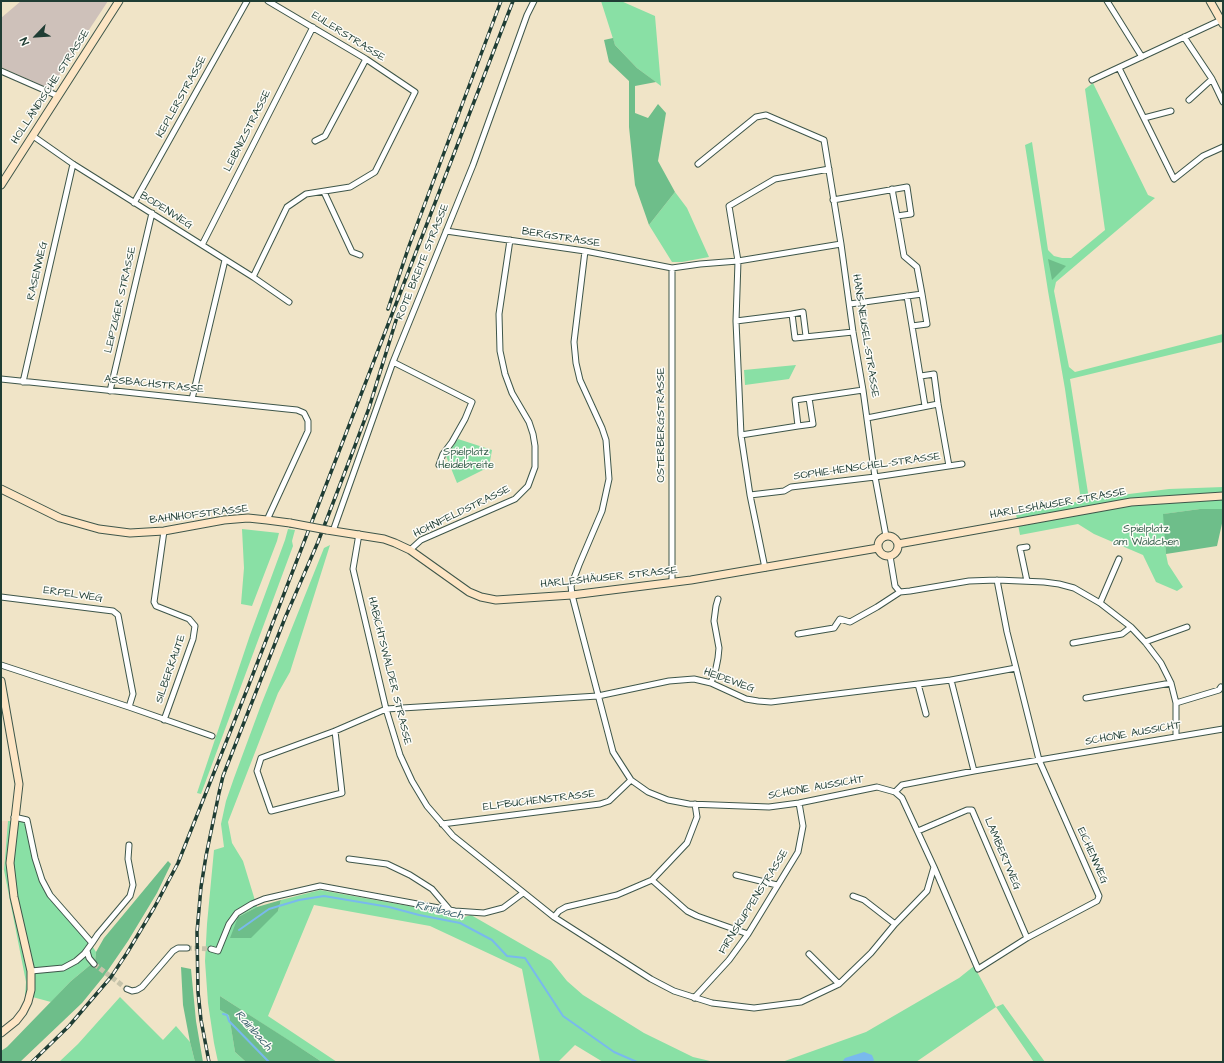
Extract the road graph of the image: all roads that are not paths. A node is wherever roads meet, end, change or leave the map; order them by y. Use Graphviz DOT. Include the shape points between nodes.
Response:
graph roads {
  1 [pos="119,1"];
  2 [pos="247,1"];
  3 [pos="268,1"];
  4 [pos="534,1"];
  5 [pos="1107,1"];
  6 [pos="1210,1"];
  7 [pos="1222,22"];
  8 [pos="313,27"];
  9 [pos="1184,37"];
  10 [pos="1142,57"];
  11 [pos="366,59"];
  12 [pos="1119,68"];
  13 [pos="1,71"];
  14 [pos="1212,79"];
  15 [pos="1092,80"];
  16 [pos="58,96"];
  17 [pos="1188,100"];
  18 [pos="1223,102"];
  19 [pos="1171,110"];
  20 [pos="1144,118"];
  21 [pos="33,136"];
  22 [pos="315,141"];
  23 [pos="1223,147"];
  24 [pos="73,164"];
  25 [pos="698,164"];
  26 [pos="829,169"];
  27 [pos="1,185"];
  28 [pos="892,190"];
  29 [pos="324,192"];
  30 [pos="833,200"];
  31 [pos="134,203"];
  32 [pos="152,213"];
  33 [pos="897,216"];
  34 [pos="446,231"];
  35 [pos="510,240"];
  36 [pos="841,244"];
  37 [pos="202,245"];
  38 [pos="585,251"];
  39 [pos="360,255"];
  40 [pos="225,260"];
  41 [pos="738,261"];
  42 [pos="672,268"];
  43 [pos="253,277"];
  44 [pos="922,294"];
  45 [pos="908,296"];
  46 [pos="289,302"];
  47 [pos="850,304"];
  48 [pos="792,314"];
  49 [pos="736,321"];
  50 [pos="912,326"];
  51 [pos="853,332"];
  52 [pos="806,336"];
  53 [pos="394,362"];
  54 [pos="921,376"];
  55 [pos="1,379"];
  56 [pos="23,382"];
  57 [pos="863,390"];
  58 [pos="110,391"];
  59 [pos="808,398"];
  60 [pos="192,399"];
  61 [pos="938,404"];
  62 [pos="925,406"];
  63 [pos="867,418"];
  64 [pos="798,426"];
  65 [pos="741,435"];
  66 [pos="962,464"];
  67 [pos="439,465"];
  68 [pos="949,466"];
  69 [pos="875,477"];
  70 [pos="1,489"];
  71 [pos="750,495"];
  72 [pos="1223,496"];
  73 [pos="267,520"];
  74 [pos="330,530"];
  75 [pos="164,532"];
  76 [pos="359,534"];
  77 [pos="886,536"];
  78 [pos="898,546"];
  79 [pos="1027,547"];
  80 [pos="878,548"];
  81 [pos="410,550"];
  82 [pos="890,556"];
  83 [pos="1119,559"];
  84 [pos="765,568"];
  85 [pos="996,580"];
  86 [pos="1027,581"];
  87 [pos="672,582"];
  88 [pos="900,592"];
  89 [pos="572,595"];
  90 [pos="1,597"];
  91 [pos="718,599"];
  92 [pos="1100,602"];
  93 [pos="1131,627"];
  94 [pos="1187,627"];
  95 [pos="798,634"];
  96 [pos="1073,642"];
  97 [pos="1145,642"];
  98 [pos="1,665"];
  99 [pos="1016,668"];
  100 [pos="951,680"];
  101 [pos="1,681"];
  102 [pos="1171,682"];
  103 [pos="710,683"];
  104 [pos="918,684"];
  105 [pos="1221,686"];
  106 [pos="598,696"];
  107 [pos="1086,698"];
  108 [pos="1176,703"];
  109 [pos="128,707"];
  110 [pos="386,709"];
  111 [pos="926,714"];
  112 [pos="164,720"];
  113 [pos="1223,729"];
  114 [pos="335,730"];
  115 [pos="212,736"];
  116 [pos="1176,737"];
  117 [pos="1039,760"];
  118 [pos="974,771"];
  119 [pos="631,780"];
  120 [pos="895,792"];
  121 [pos="799,803"];
  122 [pos="696,804"];
  123 [pos="14,817"];
  124 [pos="442,824"];
  125 [pos="918,831"];
  126 [pos="129,845"];
  127 [pos="349,859"];
  128 [pos="934,867"];
  129 [pos="736,875"];
  130 [pos="652,880"];
  131 [pos="778,885"];
  132 [pos="523,893"];
  133 [pos="853,896"];
  134 [pos="449,909"];
  135 [pos="554,917"];
  136 [pos="895,924"];
  137 [pos="748,934"];
  138 [pos="1027,938"];
  139 [pos="92,942"];
  140 [pos="187,948"];
  141 [pos="211,950"];
  142 [pos="87,951"];
  143 [pos="809,954"];
  144 [pos="94,964"];
  145 [pos="31,971"];
  146 [pos="839,984"];
  147 [pos="127,989"];
  148 [pos="694,998"];
  149 [pos="1,1033"];
  1 -- 16 [label="main road, HOLLÄNDISCHE STRASSE"];
  2 -- 31 [label="street, KEPLERSTRASSE"];
  3 -- 8 [label="street, EULERSTRASSE"];
  4 -- 34 [label="street, ROTE BREITE STRASSE"];
  5 -- 10 [label="street"];
  6 -- 7 [label="main road"];
  7 -- 9 [label="street"];
  8 -- 11 [label="street, EULERSTRASSE"];
  8 -- 37 [label="street, LEIBNIZSTRASSE"];
  9 -- 10 [label="street"];
  9 -- 14 [label="street"];
  10 -- 12 [label="street"];
  11 -- 22 [label="street" via="324,136"];
  11 -- 29 [label="street, EULERSTRASSE" via="415,92 375,172 350,187"];
  12 -- 15 [label="street"];
  12 -- 20 [label="street"];
  13 -- 16 [label="street"];
  14 -- 17 [label="street"];
  14 -- 18 [label="street"];
  16 -- 21 [label="main road, HOLLÄNDISCHE STRASSE"];
  19 -- 20 [label="street"];
  20 -- 23 [label="street" via="1174,179 1199,158"];
  21 -- 24 [label="street, BODENWEG"];
  21 -- 27 [label="main road, HOLLÄNDISCHE STRASSE"];
  24 -- 31 [label="street, BODENWEG"];
  24 -- 56 [label="street, RASENWEG"];
  25 -- 26 [label="street, HANS-NEUSEL-STRASSE" via="756,117 766,115 824,140"];
  26 -- 30 [label="street, HANS-NEUSEL-STRASSE"];
  26 -- 41 [label="street" via="775,179 729,206"];
  28 -- 30 [label="street"];
  28 -- 33 [label="street"];
  28 -- 33 [label="street" via="906,187 911,214"];
  29 -- 39 [label="street" via="352,252"];
  29 -- 43 [label="street" via="306,194 286,207"];
  30 -- 36 [label="street, HANS-NEUSEL-STRASSE"];
  31 -- 32 [label="street, BODENWEG"];
  32 -- 37 [label="street, BODENWEG"];
  32 -- 58 [label="street, LEIPZIGER STRASSE"];
  33 -- 44 [label="street" via="904,256 917,267"];
  34 -- 35 [label="street, BERGSTRASSE"];
  34 -- 53 [label="street, ROTE BREITE STRASSE"];
  35 -- 38 [label="street, BERGSTRASSE"];
  35 -- 81 [label="street, HOHNFELDSTRASSE" via="499,314 500,351 512,393 533,434 535,467 528,486 516,499 421,540"];
  36 -- 41 [label="street, BERGSTRASSE"];
  36 -- 47 [label="street, HANS-NEUSEL-STRASSE"];
  37 -- 40 [label="street, BODENWEG"];
  38 -- 42 [label="street, BERGSTRASSE"];
  38 -- 89 [label="street" via="574,342 576,363 580,380 606,440 609,479 602,511 571,586"];
  40 -- 43 [label="street, BODENWEG"];
  40 -- 60 [label="street"];
  41 -- 42 [label="street, BERGSTRASSE"];
  41 -- 49 [label="street"];
  42 -- 87 [label="street, OSTERBERGSTRASSE"];
  43 -- 46 [label="street, BODENWEG"];
  44 -- 45 [label="street"];
  44 -- 50 [label="street" via="927,324"];
  45 -- 47 [label="street"];
  45 -- 50 [label="street"];
  47 -- 51 [label="street, HANS-NEUSEL-STRASSE"];
  48 -- 49 [label="street"];
  48 -- 52 [label="street" via="795,338"];
  48 -- 52 [label="street" via="803,312"];
  49 -- 65 [label="street"];
  50 -- 54 [label="street"];
  51 -- 52 [label="street"];
  51 -- 57 [label="street, HANS-NEUSEL-STRASSE"];
  53 -- 67 [label="street" via="472,402"];
  53 -- 74 [label="street, ROTE BREITE STRASSE"];
  54 -- 61 [label="street" via="934,374"];
  54 -- 62 [label="street"];
  55 -- 56 [label="street, ASSBACHSTRASSE"];
  56 -- 58 [label="street, ASSBACHSTRASSE"];
  57 -- 59 [label="street"];
  57 -- 63 [label="street, HANS-NEUSEL-STRASSE"];
  58 -- 60 [label="street, ASSBACHSTRASSE"];
  59 -- 64 [label="street" via="795,400"];
  59 -- 64 [label="street" via="813,424"];
  60 -- 73 [label="street, ASSBACHSTRASSE" via="297,410 304,413 308,421 308,431"];
  61 -- 62 [label="street"];
  61 -- 68 [label="street"];
  62 -- 63 [label="street"];
  63 -- 69 [label="street, HANS-NEUSEL-STRASSE"];
  64 -- 65 [label="street"];
  65 -- 71 [label="street"];
  66 -- 68 [label="street, SOPHIE-HENSCHEL-STRASSE"];
  68 -- 69 [label="street, SOPHIE-HENSCHEL-STRASSE"];
  69 -- 71 [label="street, SOPHIE-HENSCHEL-STRASSE" via="791,487 784,491"];
  69 -- 77 [label="street, HANS-NEUSEL-STRASSE"];
  70 -- 75 [label="main road, BAHNHOFSTRASSE" via="60,518 99,529 130,533"];
  71 -- 84 [label="street"];
  72 -- 78 [label="main road, HARLESHÄUSER STRASSE" via="1131,502"];
  73 -- 74 [label="main road, BAHNHOFSTRASSE, bridge"];
  73 -- 75 [label="main road, BAHNHOFSTRASSE" via="224,520"];
  74 -- 76 [label="main road, BAHNHOFSTRASSE"];
  75 -- 112 [label="street, SILBERKAUTE" via="154,602 156,606 189,619 195,626 193,639"];
  76 -- 81 [label="main road, HARLESHÄUSER STRASSE" via="384,539"];
  76 -- 110 [label="street, HABICHTSWALDER STRASSE" via="353,569"];
  77 -- 78 [label="main road" via="894,538"];
  77 -- 80 [label="main road" via="879,540"];
  78 -- 82 [label="main road"];
  79 -- 86 [label="street" via="1020,548"];
  80 -- 82 [label="main road" via="882,554"];
  80 -- 84 [label="main road, HARLESHÄUSER STRASSE"];
  81 -- 89 [label="main road, HARLESHÄUSER STRASSE" via="468,592 481,597 496,600"];
  82 -- 88 [label="street" via="895,586"];
  83 -- 92 [label="street"];
  84 -- 87 [label="main road, HARLESHÄUSER STRASSE"];
  85 -- 86 [label="street"];
  85 -- 88 [label="street" via="969,581"];
  85 -- 99 [label="street"];
  86 -- 92 [label="street" via="1074,588"];
  87 -- 89 [label="main road, HARLESHÄUSER STRASSE"];
  88 -- 95 [label="street" via="850,622 840,619 834,628"];
  89 -- 106 [label="street, SCHÖNE AUSSICHT"];
  90 -- 109 [label="street, ERPELWEG" via="113,611 118,615 133,694"];
  91 -- 103 [label="street" via="714,621 719,648 716,668"];
  92 -- 93 [label="street"];
  93 -- 96 [label="street" via="1122,634"];
  93 -- 97 [label="street"];
  94 -- 97 [label="street"];
  97 -- 102 [label="street"];
  98 -- 109 [label="street, SILBERKAUTE"];
  99 -- 100 [label="street, HEIDEWEG"];
  99 -- 117 [label="street"];
  100 -- 104 [label="street, HEIDEWEG"];
  100 -- 118 [label="street"];
  101 -- 123 [label="main road" via="19,784"];
  102 -- 107 [label="street"];
  102 -- 108 [label="street"];
  103 -- 104 [label="street, HEIDEWEG" via="758,702"];
  103 -- 106 [label="street, HEIDEWEG" via="694,679 669,681"];
  104 -- 111 [label="street"];
  105 -- 108 [label="street" via="1219,690"];
  106 -- 110 [label="street, HEIDEWEG"];
  106 -- 119 [label="street, SCHÖNE AUSSICHT" via="613,752"];
  108 -- 116 [label="street"];
  109 -- 112 [label="street, SILBERKAUTE"];
  110 -- 114 [label="street, HEIDEWEG"];
  110 -- 124 [label="street, HABICHTSWALDER STRASSE" via="400,755 412,781 427,806"];
  112 -- 115 [label="street, SILBERKAUTE"];
  113 -- 116 [label="street, SCHÖNE AUSSICHT"];
  114 -- 114 [label="street, HEIDEWEG" via="261,758 257,771 271,812 342,793"];
  116 -- 117 [label="street, SCHÖNE AUSSICHT"];
  117 -- 118 [label="street, SCHÖNE AUSSICHT"];
  117 -- 138 [label="street, EICHENWEG" via="1099,896 1096,901"];
  118 -- 120 [label="street, SCHÖNE AUSSICHT" via="902,785"];
  119 -- 122 [label="street, SCHÖNE AUSSICHT" via="648,792 668,800"];
  119 -- 124 [label="street, ELFBUCHENSTRASSE" via="617,794 600,804"];
  120 -- 121 [label="street, SCHÖNE AUSSICHT" via="877,787"];
  120 -- 125 [label="street" via="902,798"];
  121 -- 122 [label="street, SCHÖNE AUSSICHT" via="769,807"];
  121 -- 131 [label="street, FIRNSKUPPENSTRASSE" via="803,826 798,852"];
  122 -- 130 [label="street" via="697,817 688,842"];
  123 -- 139 [label="street" via="27,820 35,858 50,895"];
  123 -- 145 [label="main road" via="10,863 14,897"];
  124 -- 132 [label="street, HABICHTSWALDER STRASSE" via="453,836"];
  125 -- 128 [label="street"];
  125 -- 138 [label="street, LAMBERTWEG" via="972,810"];
  126 -- 139 [label="street" via="128,859 133,885 130,896"];
  127 -- 134 [label="street" via="387,864 410,875 432,889"];
  128 -- 136 [label="street, HABICHTSWALDER STRASSE" via="927,890"];
  128 -- 138 [label="street, EICHENWEG" via="978,968"];
  129 -- 131 [label="street"];
  130 -- 135 [label="street" via="617,895 566,907"];
  130 -- 137 [label="street" via="687,911"];
  131 -- 137 [label="street, FIRNSKUPPENSTRASSE"];
  132 -- 134 [label="street" via="503,908 484,913"];
  132 -- 135 [label="street, HABICHTSWALDER STRASSE"];
  133 -- 136 [label="street" via="864,900"];
  134 -- 141 [label="street" via="320,886 252,904 237,913 229,924 218,951"];
  135 -- 148 [label="street, HABICHTSWALDER STRASSE" via="651,979"];
  136 -- 146 [label="street, HABICHTSWALDER STRASSE" via="871,953"];
  137 -- 148 [label="street, FIRNSKUPPENSTRASSE" via="730,960"];
  139 -- 142 [label="street"];
  140 -- 147 [label="street" via="173,951 142,987 132,991"];
  142 -- 144 [label="street"];
  142 -- 145 [label="street" via="63,968"];
  143 -- 146 [label="street"];
  145 -- 149 [label="main road" via="28,1002 16,1021"];
  146 -- 148 [label="street, HABICHTSWALDER STRASSE" via="801,1002 754,1008"];
}
